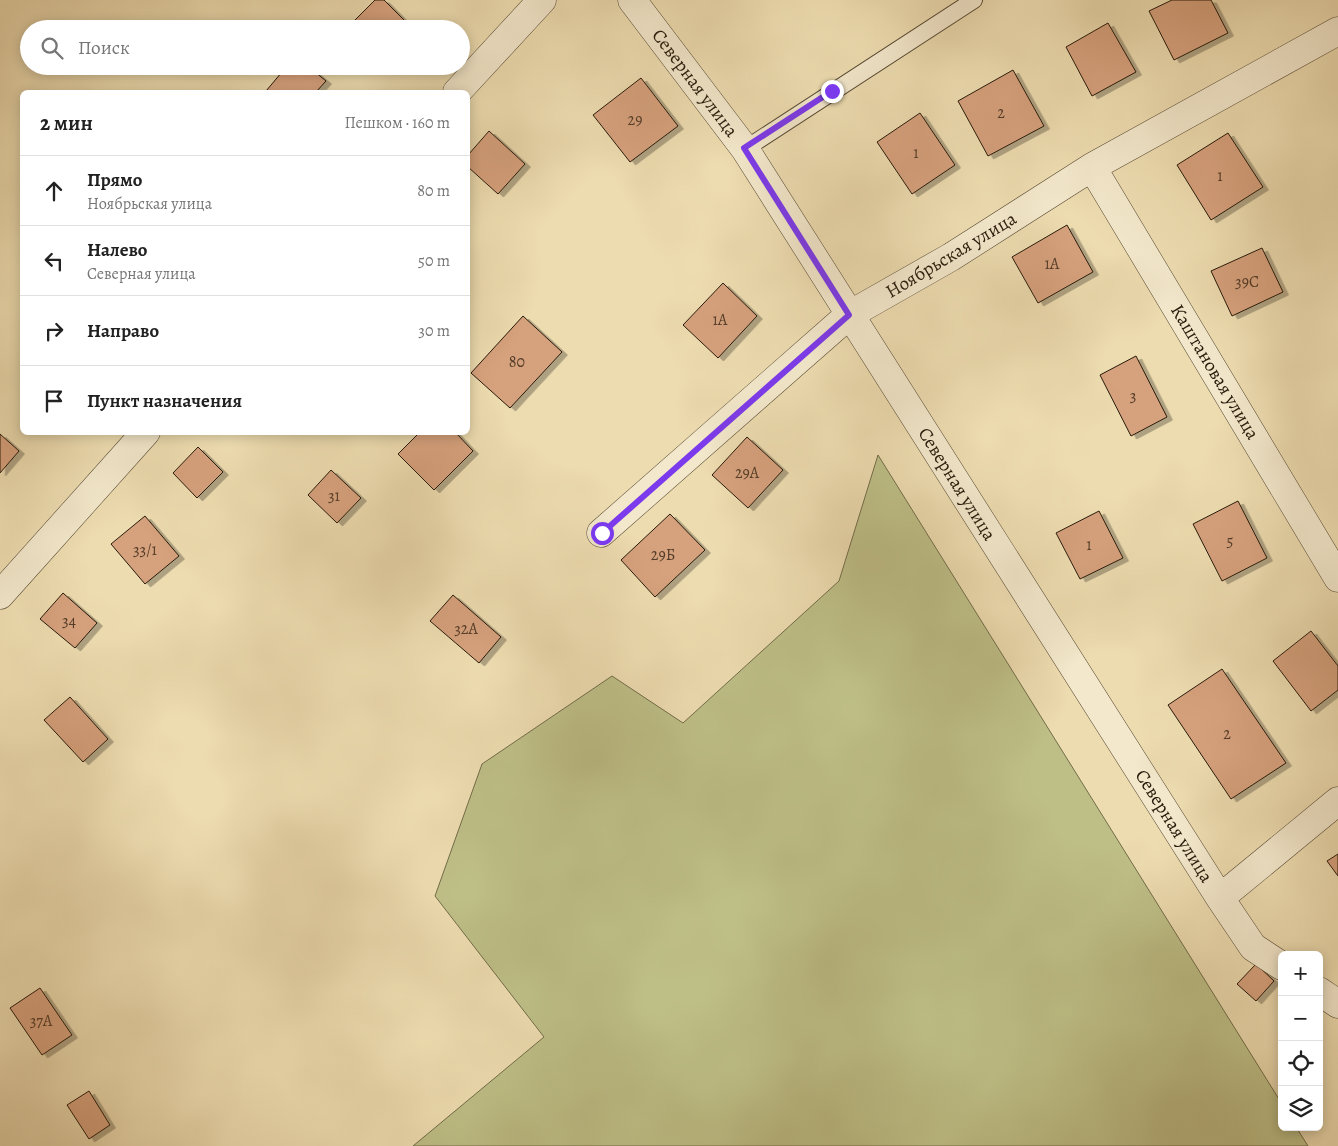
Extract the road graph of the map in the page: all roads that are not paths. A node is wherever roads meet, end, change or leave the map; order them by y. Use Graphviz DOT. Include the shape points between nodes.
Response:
graph roads {
  1 [pos="542,0"];
  2 [pos="632,0"];
  3 [pos="974,0"];
  4 [pos="1338,31"];
  5 [pos="459,90"];
  6 [pos="744,148"];
  7 [pos="1092,167"];
  8 [pos="849,315"];
  9 [pos="143,435"];
  10 [pos="602,533"];
  11 [pos="1338,578"];
  12 [pos="0,595"];
  13 [pos="1338,801"];
  14 [pos="1220,898"];
  15 [pos="1278,963"];
  16 [pos="1323,994"];
  17 [pos="1338,1004"];
  1 -- 5 [label="street"];
  2 -- 6 [label="street, Северная улица"];
  3 -- 6 [label="lane"];
  4 -- 7 [label="street, Ноябрьская улица"];
  6 -- 8 [label="street, Северная улица"];
  7 -- 8 [label="street, Ноябрьская улица" via="951,258"];
  7 -- 11 [label="street, Каштановая улица"];
  8 -- 10 [label="street, Ноябрьская улица"];
  8 -- 14 [label="street, Северная улица"];
  9 -- 12 [label="street"];
  13 -- 14 [label="street"];
  14 -- 15 [label="street, Северная улица" via="1253,947"];
  16 -- 17 [label="street"];
}
